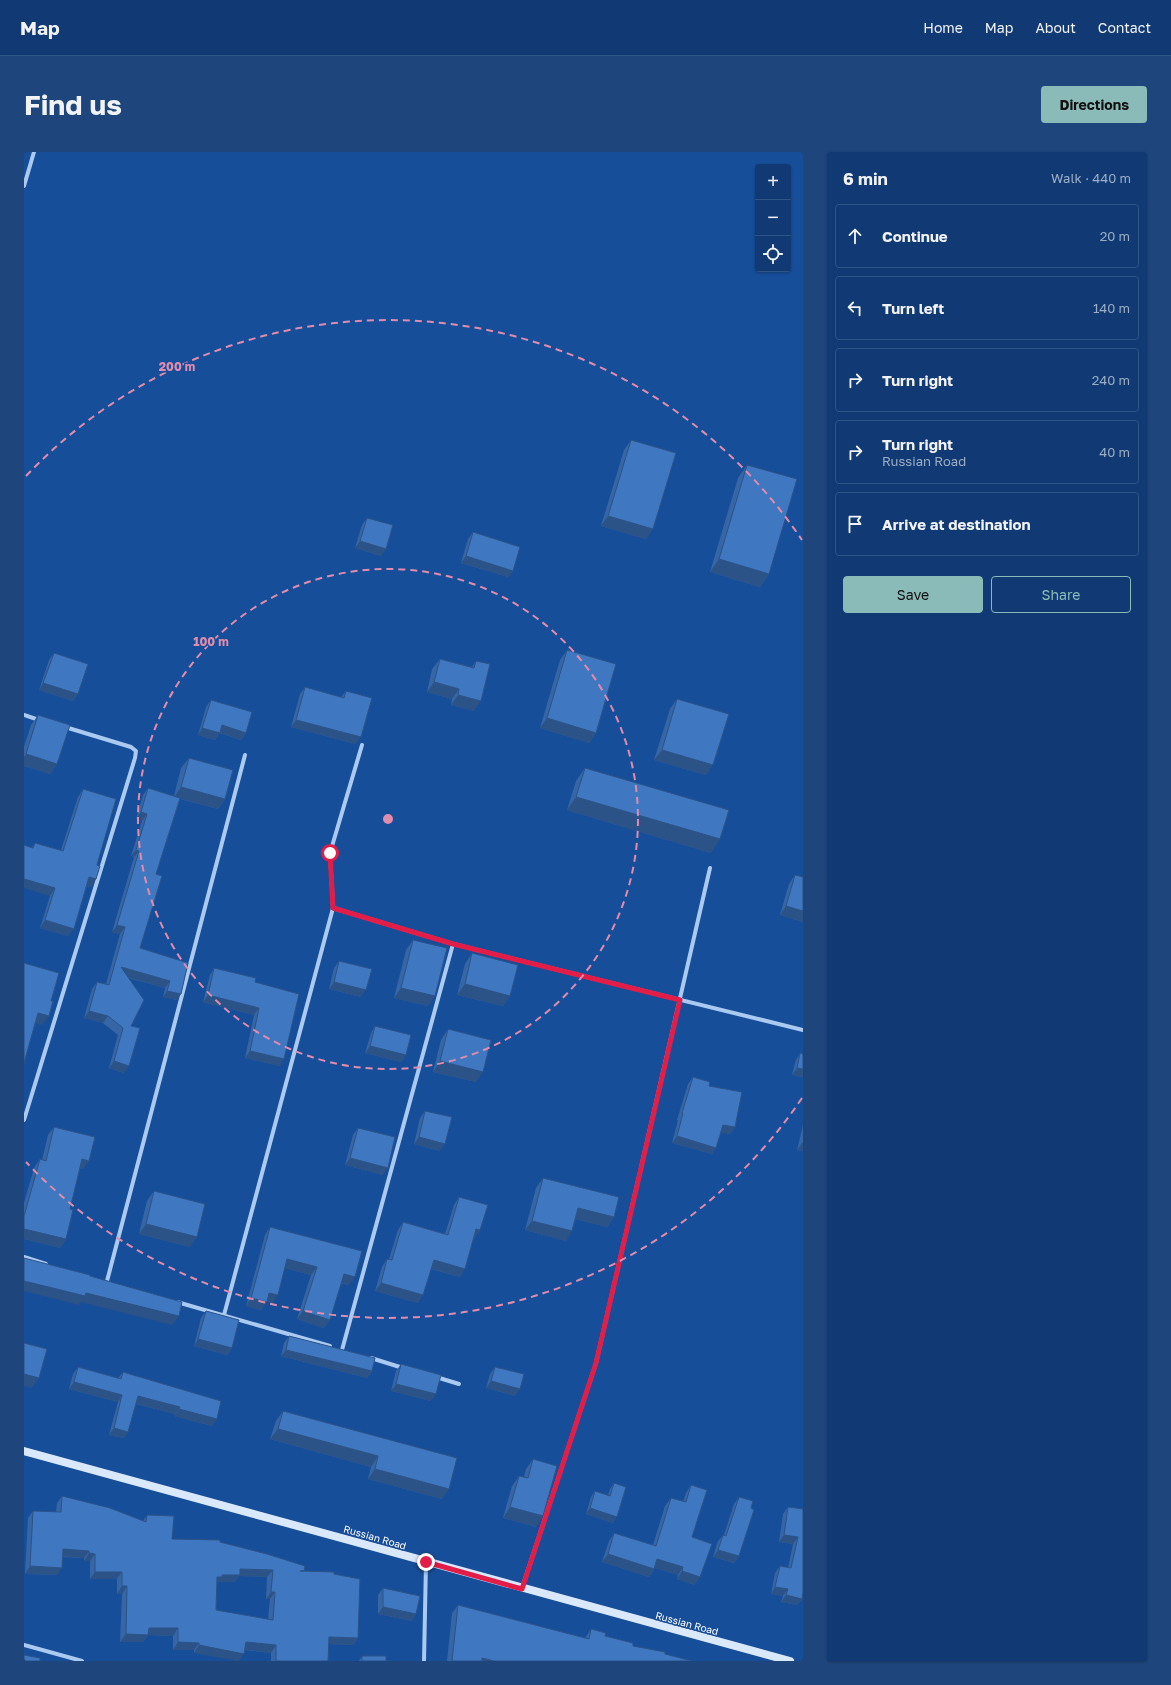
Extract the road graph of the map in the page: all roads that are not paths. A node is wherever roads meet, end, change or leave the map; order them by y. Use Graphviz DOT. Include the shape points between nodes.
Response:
graph roads {
  1 [pos="34,152"];
  2 [pos="24,186"];
  3 [pos="24,715"];
  4 [pos="47,722"];
  5 [pos="62,727"];
  6 [pos="362,744"];
  7 [pos="245,755"];
  8 [pos="710,868"];
  9 [pos="333,908"];
  10 [pos="453,944"];
  11 [pos="680,1000"];
  12 [pos="803,1030"];
  13 [pos="24,1120"];
  14 [pos="24,1257"];
  15 [pos="54,1266"];
  16 [pos="99,1279"];
  17 [pos="107,1281"];
  18 [pos="114,1284"];
  19 [pos="172,1300"];
  20 [pos="224,1315"];
  21 [pos="342,1350"];
  22 [pos="349,1352"];
  23 [pos="364,1356"];
  24 [pos="408,1369"];
  25 [pos="430,1375"];
  26 [pos="459,1384"];
  27 [pos="24,1450"];
  28 [pos="426,1562"];
  29 [pos="522,1589"];
  30 [pos="24,1645"];
  31 [pos="82,1661"];
  32 [pos="424,1661"];
  33 [pos="790,1661"];
  1 -- 2 [label="street"];
  3 -- 4 [label="street"];
  5 -- 13 [label="street" via="131,747 136,751"];
  6 -- 9 [label="street" via="330,853"];
  7 -- 17 [label="street"];
  8 -- 11 [label="street"];
  9 -- 10 [label="street"];
  9 -- 20 [label="street"];
  10 -- 11 [label="street"];
  10 -- 21 [label="street"];
  11 -- 12 [label="street"];
  11 -- 29 [label="street" via="596,1363"];
  14 -- 15 [label="street"];
  16 -- 17 [label="street"];
  17 -- 18 [label="street"];
  19 -- 20 [label="street"];
  20 -- 21 [label="street"];
  21 -- 22 [label="street"];
  23 -- 24 [label="street"];
  25 -- 26 [label="street"];
  27 -- 28 [label="main road, Russian Road"];
  28 -- 29 [label="main road, Russian Road"];
  28 -- 32 [label="street"];
  29 -- 33 [label="main road, Russian Road"];
  30 -- 31 [label="street"];
}
